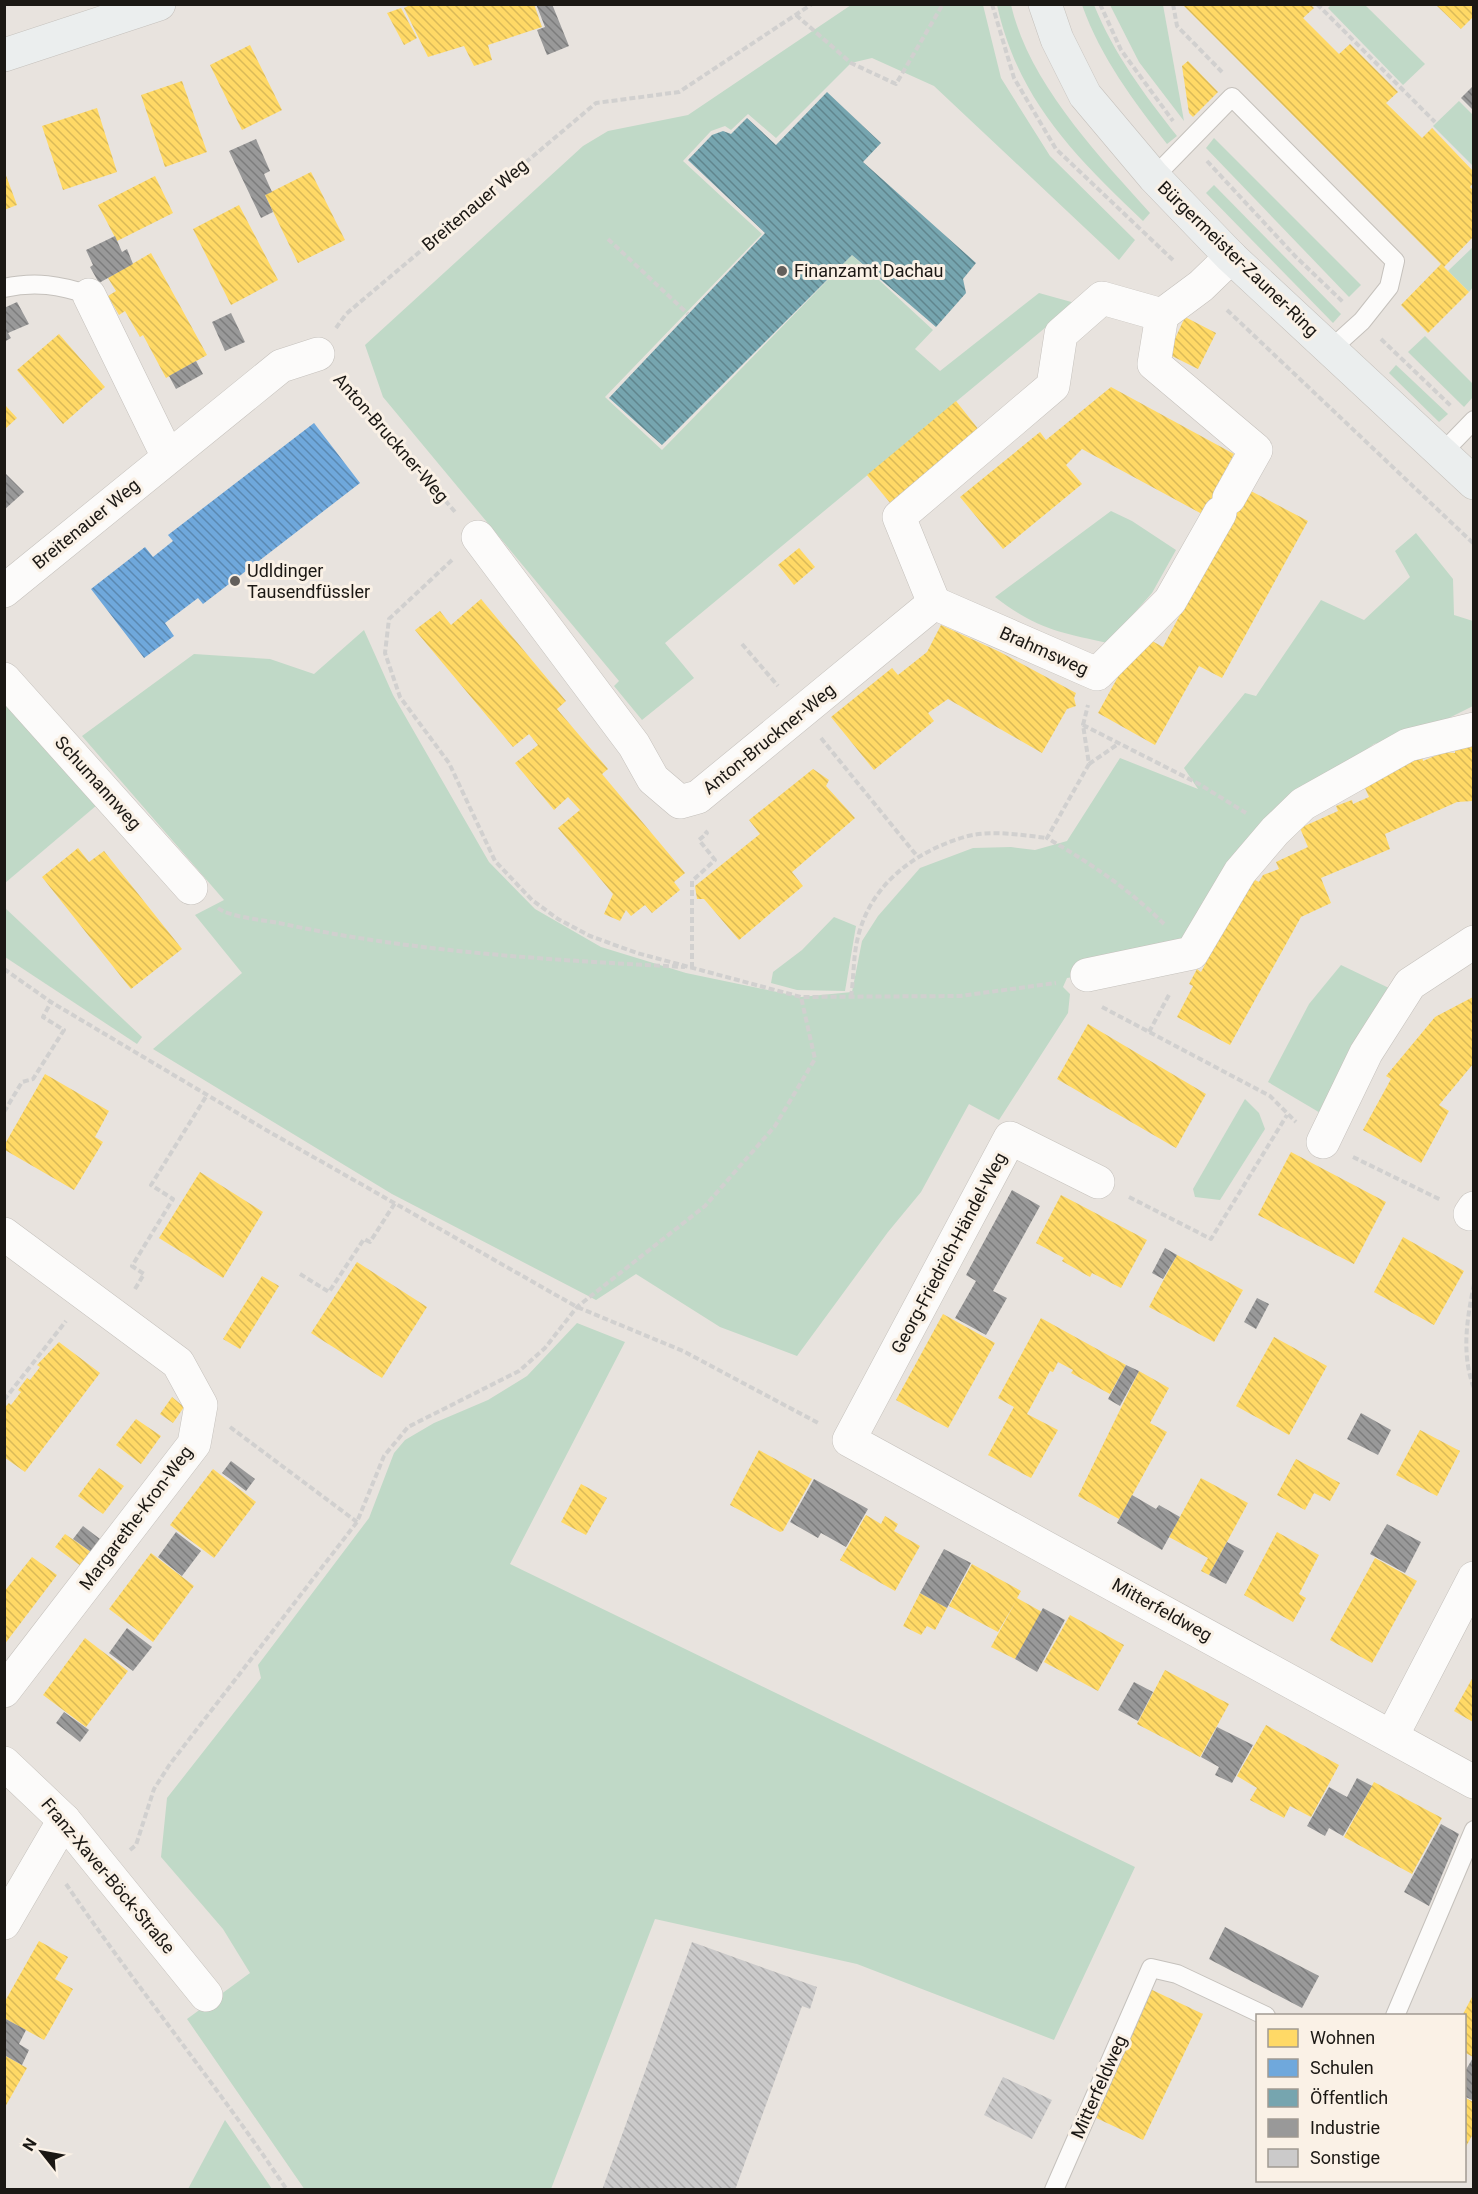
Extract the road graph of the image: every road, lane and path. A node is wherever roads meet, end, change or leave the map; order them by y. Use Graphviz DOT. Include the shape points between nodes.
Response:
graph roads {
  1 [pos="159,4"];
  2 [pos="812,4"];
  3 [pos="943,4"];
  4 [pos="1045,4"];
  5 [pos="1100,4"];
  6 [pos="1173,4"];
  7 [pos="1317,4"];
  8 [pos="796,15"];
  9 [pos="4,55"];
  10 [pos="1233,97"];
  11 [pos="1435,122"];
  12 [pos="1189,140"];
  13 [pos="1154,177"];
  14 [pos="608,239"];
  15 [pos="1231,257"];
  16 [pos="4,288"];
  17 [pos="90,295"];
  18 [pos="688,314"];
  19 [pos="1162,315"];
  20 [pos="1362,321"];
  21 [pos="1331,349"];
  22 [pos="318,354"];
  23 [pos="1472,422"];
  24 [pos="1442,453"];
  25 [pos="168,457"];
  26 [pos="1473,483"];
  27 [pos="478,537"];
  28 [pos="4,591"];
  29 [pos="934,603"];
  30 [pos="742,644"];
  31 [pos="4,679"];
  32 [pos="801,713"];
  33 [pos="1473,729"];
  34 [pos="1118,744"];
  35 [pos="1089,764"];
  36 [pos="680,802"];
  37 [pos="1275,831"];
  38 [pos="1047,838"];
  39 [pos="917,856"];
  40 [pos="191,888"];
  41 [pos="1473,942"];
  42 [pos="1192,953"];
  43 [pos="693,968"];
  44 [pos="4,969"];
  45 [pos="1087,975"];
  46 [pos="801,997"];
  47 [pos="851,997"];
  48 [pos="51,1002"];
  49 [pos="207,1095"];
  50 [pos="4,1112"];
  51 [pos="1287,1115"];
  52 [pos="1323,1142"];
  53 [pos="1098,1182"];
  54 [pos="395,1203"];
  55 [pos="4,1234"];
  56 [pos="300,1274"];
  57 [pos="1473,1284"];
  58 [pos="87,1295"];
  59 [pos="577,1306"];
  60 [pos="116,1317"];
  61 [pos="1473,1388"];
  62 [pos="4,1400"];
  63 [pos="201,1405"];
  64 [pos="849,1440"];
  65 [pos="357,1522"];
  66 [pos="1473,1578"];
  67 [pos="4,1691"];
  68 [pos="1392,1736"];
  69 [pos="4,1763"];
  70 [pos="1473,1782"];
  71 [pos="64,1820"];
  72 [pos="1473,1830"];
  73 [pos="45,1853"];
  74 [pos="107,1870"];
  75 [pos="4,1923"];
  76 [pos="206,1995"];
  77 [pos="1262,2014"];
  78 [pos="1396,2014"];
  79 [pos="287,2190"];
  80 [pos="1054,2190"];
  1 -- 9 [label="main road"];
  2 -- 8 [label="path, Breitenauer Weg"];
  3 -- 8 [label="path" via="896,84 851,63"];
  4 -- 13 [label="main road, Bürgermeister-Zauner-Ring" via="1084,95"];
  5 -- 12 [label="path" via="1121,50"];
  6 -- 10 [label="path" via="1177,26 1233,83"];
  7 -- 11 [label="path"];
  8 -- 22 [label="path, Breitenauer Weg" via="679,92 596,103 346,314"];
  10 -- 12 [label="lane"];
  10 -- 20 [label="lane" via="1395,261 1389,287"];
  12 -- 13 [label="lane"];
  12 -- 20 [label="path" via="1295,256"];
  13 -- 15 [label="main road, Bürgermeister-Zauner-Ring"];
  14 -- 18 [label="path"];
  15 -- 19 [label="street"];
  15 -- 21 [label="main road, Bürgermeister-Zauner-Ring"];
  16 -- 17 [label="lane" via="25,283 53,284"];
  17 -- 25 [label="street"];
  19 -- 29 [label="street" via="1102,298 1061,334 1053,386 899,517"];
  19 -- 29 [label="street, Brahmsweg" via="1154,364 1256,450 1170,601 1096,674"];
  20 -- 21 [label="lane"];
  20 -- 23 [label="path"];
  21 -- 24 [label="main road, Bürgermeister-Zauner-Ring"];
  22 -- 25 [label="street, Breitenauer Weg" via="281,366"];
  22 -- 27 [label="path, Anton-Bruckner-Weg"];
  23 -- 24 [label="lane"];
  24 -- 26 [label="main road, Bürgermeister-Zauner-Ring"];
  25 -- 28 [label="street, Breitenauer Weg"];
  27 -- 36 [label="street, Anton-Bruckner-Weg" via="634,745 653,779"];
  27 -- 43 [label="path" via="389,619 385,653 400,697 449,763 495,861 532,900 590,936"];
  29 -- 32 [label="street, Anton-Bruckner-Weg"];
  30 -- 32 [label="path"];
  31 -- 40 [label="street, Schumannweg"];
  32 -- 36 [label="street, Anton-Bruckner-Weg" via="698,797"];
  32 -- 39 [label="path"];
  33 -- 37 [label="street" via="1408,745 1304,804"];
  34 -- 35 [label="path"];
  34 -- 35 [label="path" via="1083,725"];
  34 -- 37 [label="path" via="1199,784"];
  35 -- 38 [label="path"];
  36 -- 43 [label="path" via="706,833 699,840 715,860 692,880"];
  37 -- 42 [label="street" via="1240,872"];
  38 -- 39 [label="path" via="1002,833 969,836"];
  38 -- 42 [label="path" via="1134,894"];
  39 -- 47 [label="path" via="886,881 868,907 858,936"];
  40 -- 43 [label="path" via="221,911 417,947 532,959"];
  41 -- 52 [label="street" via="1410,984 1366,1053"];
  42 -- 45 [label="street"];
  43 -- 46 [label="path"];
  44 -- 48 [label="path"];
  45 -- 47 [label="path" via="1070,981 960,996"];
  46 -- 47 [label="path"];
  46 -- 59 [label="path" via="815,1059 775,1126 705,1206"];
  48 -- 49 [label="path"];
  48 -- 50 [label="path" via="43,1017 64,1030 33,1079 22,1082"];
  49 -- 54 [label="path"];
  49 -- 60 [label="path" via="151,1185 173,1198 132,1266 144,1274"];
  51 -- 53 [label="path" via="1211,1239"];
  53 -- 64 [label="street, Georg-Friedrich-Händel-Weg" via="1010,1138"];
  54 -- 56 [label="path" via="370,1242 364,1239 329,1292"];
  54 -- 59 [label="path"];
  55 -- 58 [label="street"];
  57 -- 61 [label="path" via="1466,1347"];
  58 -- 60 [label="street"];
  58 -- 62 [label="path"];
  59 -- 64 [label="path" via="683,1351"];
  59 -- 65 [label="path" via="544,1348 519,1371 408,1427 384,1456"];
  60 -- 63 [label="street" via="178,1363"];
  63 -- 65 [label="path"];
  63 -- 67 [label="street, Margarethe-Kron-Weg" via="194,1444"];
  64 -- 68 [label="street, Mitterfeldweg"];
  65 -- 74 [label="path" via="170,1764 154,1789 136,1845"];
  66 -- 68 [label="street"];
  68 -- 70 [label="street, Mitterfeldweg"];
  69 -- 71 [label="street, Franz-Xaver-Böck-Straße"];
  71 -- 73 [label="street"];
  71 -- 74 [label="street, Franz-Xaver-Böck-Straße"];
  72 -- 78 [label="lane"];
  73 -- 75 [label="street"];
  73 -- 79 [label="path" via="111,1950 233,2109"];
  74 -- 76 [label="street, Franz-Xaver-Böck-Straße"];
  77 -- 80 [label="lane, Mitterfeldweg" via="1177,1974 1151,1968"];
}
